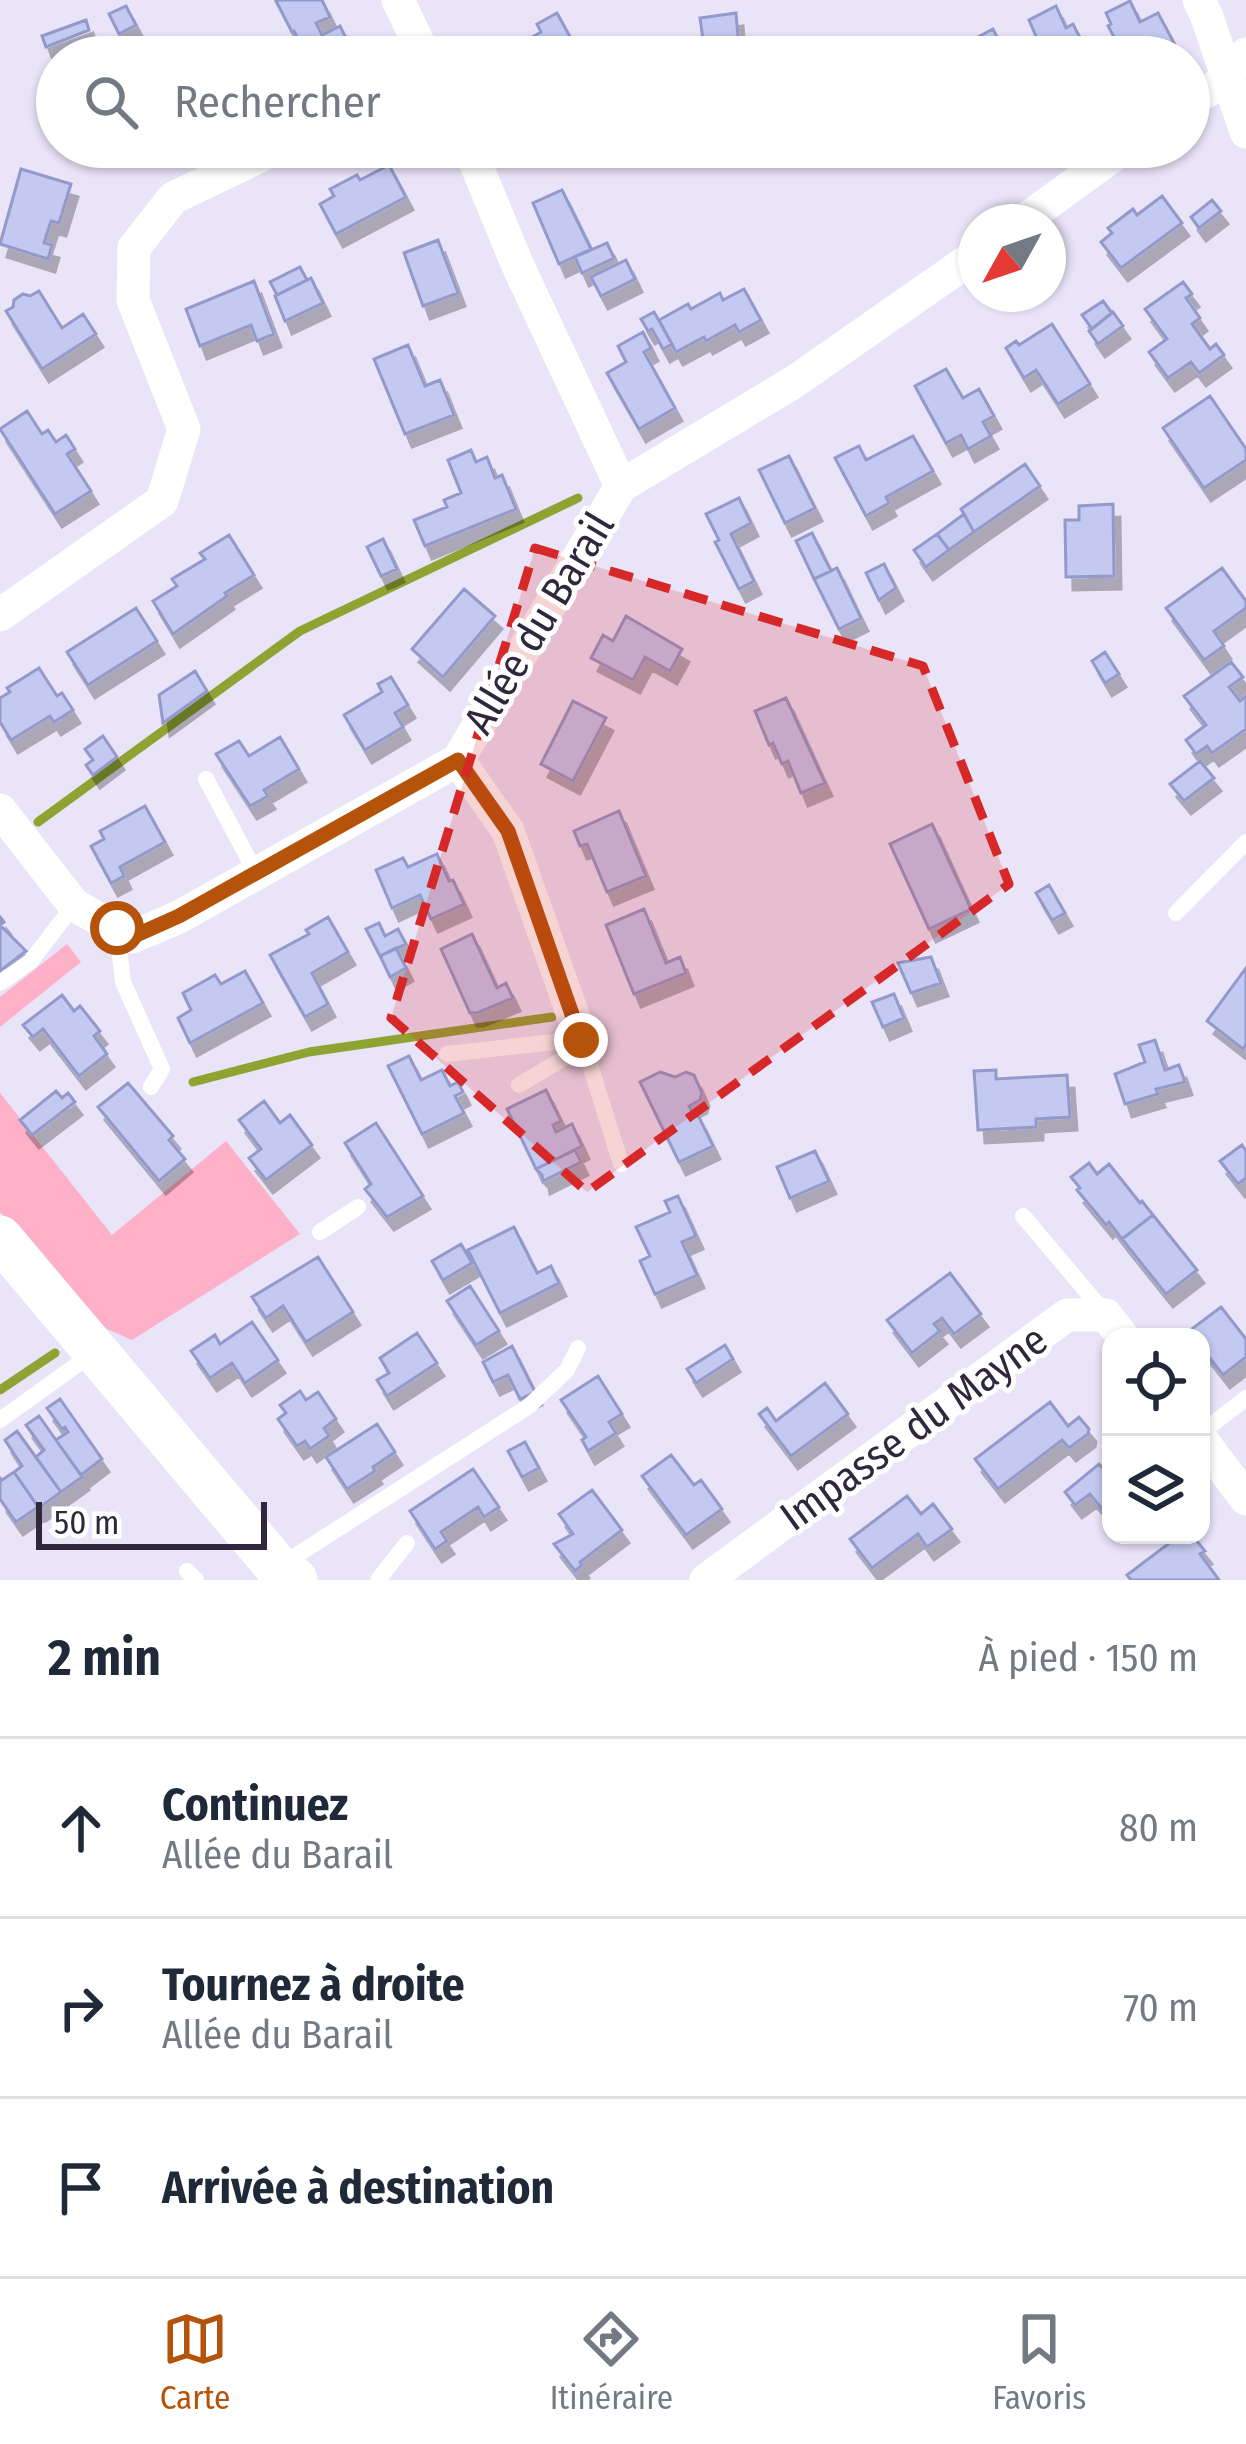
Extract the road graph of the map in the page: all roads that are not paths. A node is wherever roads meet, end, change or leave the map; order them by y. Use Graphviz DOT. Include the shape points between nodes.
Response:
graph roads {
  1 [pos="398,0"];
  2 [pos="1198,0"];
  3 [pos="415,36"];
  4 [pos="1237,64"];
  5 [pos="1210,90"];
  6 [pos="1246,132"];
  7 [pos="235,168"];
  8 [pos="478,168"];
  9 [pos="1096,168"];
  10 [pos="1047,204"];
  11 [pos="958,268"];
  12 [pos="621,486"];
  13 [pos="0,615"];
  14 [pos="458,760"];
  15 [pos="206,779"];
  16 [pos="0,810"];
  17 [pos="1246,842"];
  18 [pos="256,873"];
  19 [pos="74,905"];
  20 [pos="1176,913"];
  21 [pos="117,928"];
  22 [pos="0,983"];
  23 [pos="579,1031"];
  24 [pos="447,1054"];
  25 [pos="519,1085"];
  26 [pos="151,1087"];
  27 [pos="621,1164"];
  28 [pos="358,1207"];
  29 [pos="1024,1216"];
  30 [pos="320,1232"];
  31 [pos="0,1238"];
  32 [pos="1115,1326"];
  33 [pos="578,1348"];
  34 [pos="96,1352"];
  35 [pos="1246,1398"];
  36 [pos="0,1420"];
  37 [pos="1210,1428"];
  38 [pos="1210,1449"];
  39 [pos="1246,1499"];
  40 [pos="407,1543"];
  41 [pos="286,1574"];
  42 [pos="378,1580"];
  43 [pos="706,1580"];
  1 -- 3 [label="street"];
  2 -- 4 [label="street"];
  4 -- 5 [label="street"];
  4 -- 6 [label="street"];
  7 -- 13 [label="street" via="173,198 134,248 133,300 184,429 162,501"];
  8 -- 12 [label="street"];
  9 -- 10 [label="street"];
  11 -- 12 [label="street" via="794,382"];
  12 -- 14 [label="street, Allée du Barail"];
  14 -- 18 [label="street, Allée du Barail"];
  14 -- 23 [label="street, Allée du Barail" via="508,831"];
  15 -- 18 [label="lane"];
  16 -- 19 [label="street"];
  17 -- 20 [label="lane"];
  18 -- 21 [label="street, Allée du Barail" via="132,937"];
  19 -- 21 [label="street"];
  19 -- 22 [label="lane" via="31,961"];
  21 -- 26 [label="lane" via="123,982 162,1069"];
  23 -- 24 [label="lane"];
  23 -- 25 [label="lane"];
  23 -- 27 [label="lane"];
  28 -- 30 [label="lane"];
  29 -- 32 [label="lane"];
  31 -- 34 [label="main road"];
  32 -- 43 [label="street, Impasse du Mayne" via="1067,1315"];
  33 -- 41 [label="lane" via="530,1406"];
  34 -- 36 [label="lane"];
  34 -- 41 [label="main road"];
  35 -- 37 [label="lane"];
  38 -- 39 [label="street"];
  40 -- 42 [label="lane"];
}
